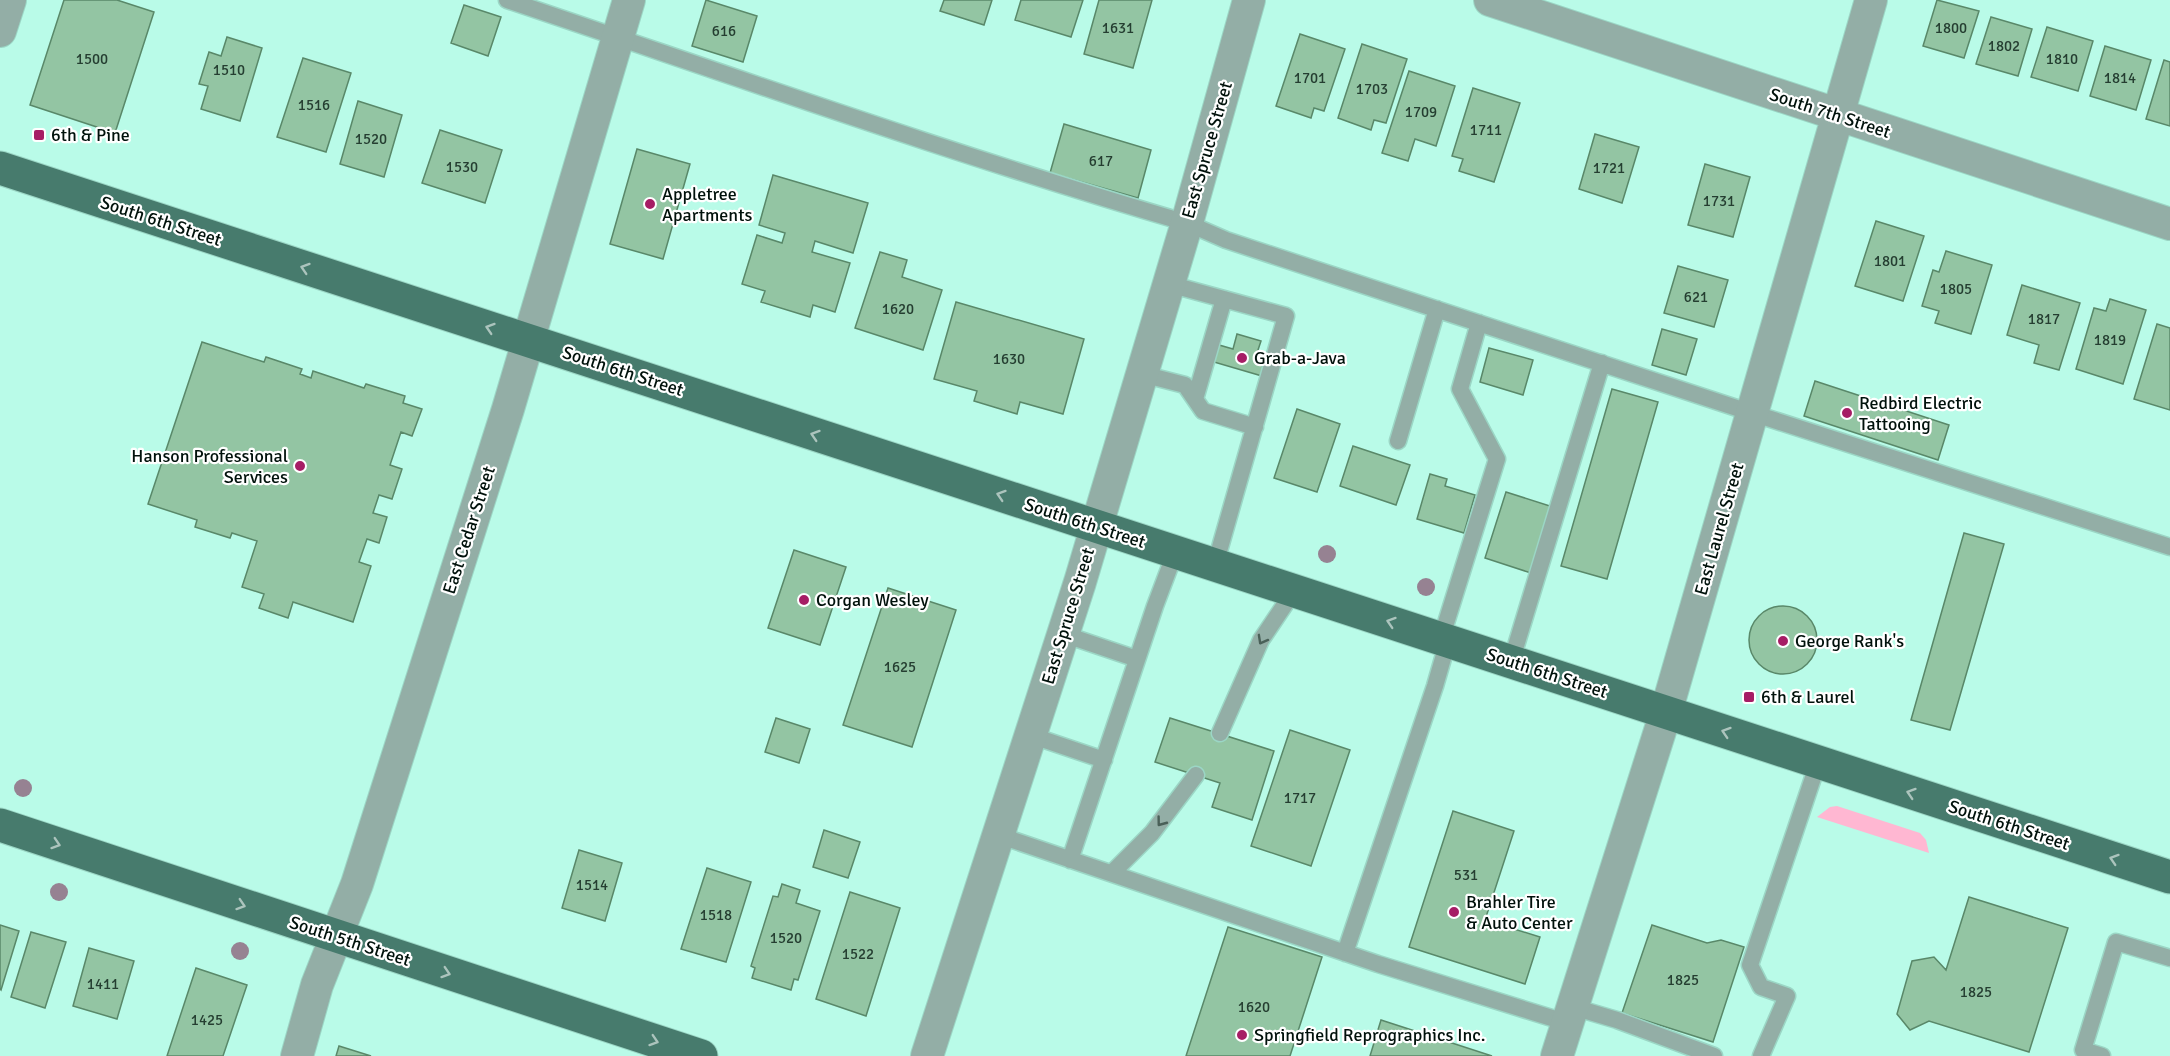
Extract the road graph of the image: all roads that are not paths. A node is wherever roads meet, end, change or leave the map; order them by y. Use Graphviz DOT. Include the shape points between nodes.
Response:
graph roads {
  1 [pos="10,0"];
  2 [pos="507,0"];
  3 [pos="629,0"];
  4 [pos="1249,0"];
  5 [pos="1490,0"];
  6 [pos="1871,0"];
  7 [pos="0,31"];
  8 [pos="619,37"];
  9 [pos="1837,115"];
  10 [pos="0,168"];
  11 [pos="1186,223"];
  12 [pos="2170,224"];
  13 [pos="1169,284"];
  14 [pos="1224,299"];
  15 [pos="1437,309"];
  16 [pos="1479,323"];
  17 [pos="529,341"];
  18 [pos="1602,363"];
  19 [pos="1142,374"];
  20 [pos="1195,399"];
  21 [pos="1752,413"];
  22 [pos="1255,427"];
  23 [pos="1398,441"];
  24 [pos="1096,526"];
  25 [pos="2170,547"];
  26 [pos="1175,553"];
  27 [pos="1215,566"];
  28 [pos="1294,591"];
  29 [pos="1063,634"];
  30 [pos="1444,640"];
  31 [pos="1137,659"];
  32 [pos="1511,662"];
  33 [pos="1666,712"];
  34 [pos="1220,733"];
  35 [pos="1030,735"];
  36 [pos="1104,760"];
  37 [pos="1818,763"];
  38 [pos="1196,775"];
  39 [pos="0,825"];
  40 [pos="998,835"];
  41 [pos="1070,860"];
  42 [pos="1112,873"];
  43 [pos="2170,877"];
  44 [pos="336,937"];
  45 [pos="1345,952"];
  46 [pos="2170,958"];
  47 [pos="1570,1015"];
  48 [pos="297,1056"];
  49 [pos="701,1056"];
  50 [pos="927,1056"];
  51 [pos="1557,1056"];
  52 [pos="1714,1056"];
  53 [pos="1761,1056"];
  54 [pos="2102,1056"];
  1 -- 7 [label="street"];
  2 -- 8 [label="lane"];
  3 -- 8 [label="street, East Cedar Street"];
  4 -- 11 [label="street, East Spruce Street"];
  5 -- 9 [label="street, South 7th Street"];
  6 -- 9 [label="street, East Laurel Street"];
  8 -- 11 [label="lane" via="786,95"];
  8 -- 17 [label="street, East Cedar Street"];
  9 -- 12 [label="street, South 7th Street"];
  9 -- 21 [label="street, East Laurel Street"];
  17 -- 10 [label="main road, South 6th Street, one-way"];
  11 -- 13 [label="street, East Spruce Street"];
  11 -- 15 [label="lane" via="1226,240"];
  13 -- 14 [label="lane"];
  13 -- 19 [label="street, East Spruce Street"];
  14 -- 20 [label="lane"];
  14 -- 22 [label="lane" via="1286,316"];
  15 -- 16 [label="lane"];
  15 -- 23 [label="lane"];
  16 -- 18 [label="lane"];
  16 -- 30 [label="lane" via="1461,389 1497,459"];
  24 -- 17 [label="main road, South 6th Street, one-way"];
  17 -- 44 [label="street, East Cedar Street" via="357,884"];
  18 -- 21 [label="lane"];
  18 -- 32 [label="lane"];
  19 -- 20 [label="lane" via="1185,386"];
  19 -- 24 [label="street, East Spruce Street"];
  20 -- 22 [label="lane" via="1203,411"];
  21 -- 25 [label="lane"];
  21 -- 33 [label="street, East Laurel Street"];
  22 -- 27 [label="lane"];
  24 -- 26 [label="main road, South 6th Street"];
  24 -- 29 [label="street, East Spruce Street"];
  26 -- 27 [label="main road, South 6th Street"];
  26 -- 31 [label="lane"];
  27 -- 28 [label="main road, South 6th Street"];
  30 -- 28 [label="main road, South 6th Street, one-way"];
  28 -- 34 [label="lane, one-way" via="1261,640"];
  29 -- 31 [label="lane"];
  29 -- 35 [label="street, East Spruce Street"];
  30 -- 32 [label="main road, South 6th Street"];
  30 -- 45 [label="lane" via="1435,686"];
  31 -- 36 [label="lane"];
  32 -- 33 [label="main road, South 6th Street"];
  37 -- 33 [label="main road, South 6th Street, one-way"];
  33 -- 47 [label="street, East Laurel Street"];
  35 -- 36 [label="lane"];
  35 -- 40 [label="street, East Spruce Street"];
  36 -- 41 [label="lane"];
  43 -- 37 [label="main road, South 6th Street, one-way"];
  37 -- 53 [label="lane" via="1750,965 1761,987 1787,996"];
  38 -- 42 [label="lane, one-way" via="1152,833"];
  39 -- 44 [label="main road, South 5th Street, one-way"];
  40 -- 41 [label="lane"];
  40 -- 50 [label="street, East Spruce Street"];
  41 -- 42 [label="lane"];
  42 -- 45 [label="lane"];
  44 -- 48 [label="street, East Cedar Street" via="317,985"];
  44 -- 49 [label="main road, South 5th Street, one-way"];
  45 -- 47 [label="lane"];
  46 -- 54 [label="lane" via="2116,942 2083,1050"];
  47 -- 51 [label="street, East Laurel Street"];
  47 -- 52 [label="lane" via="1617,1020"];
}
